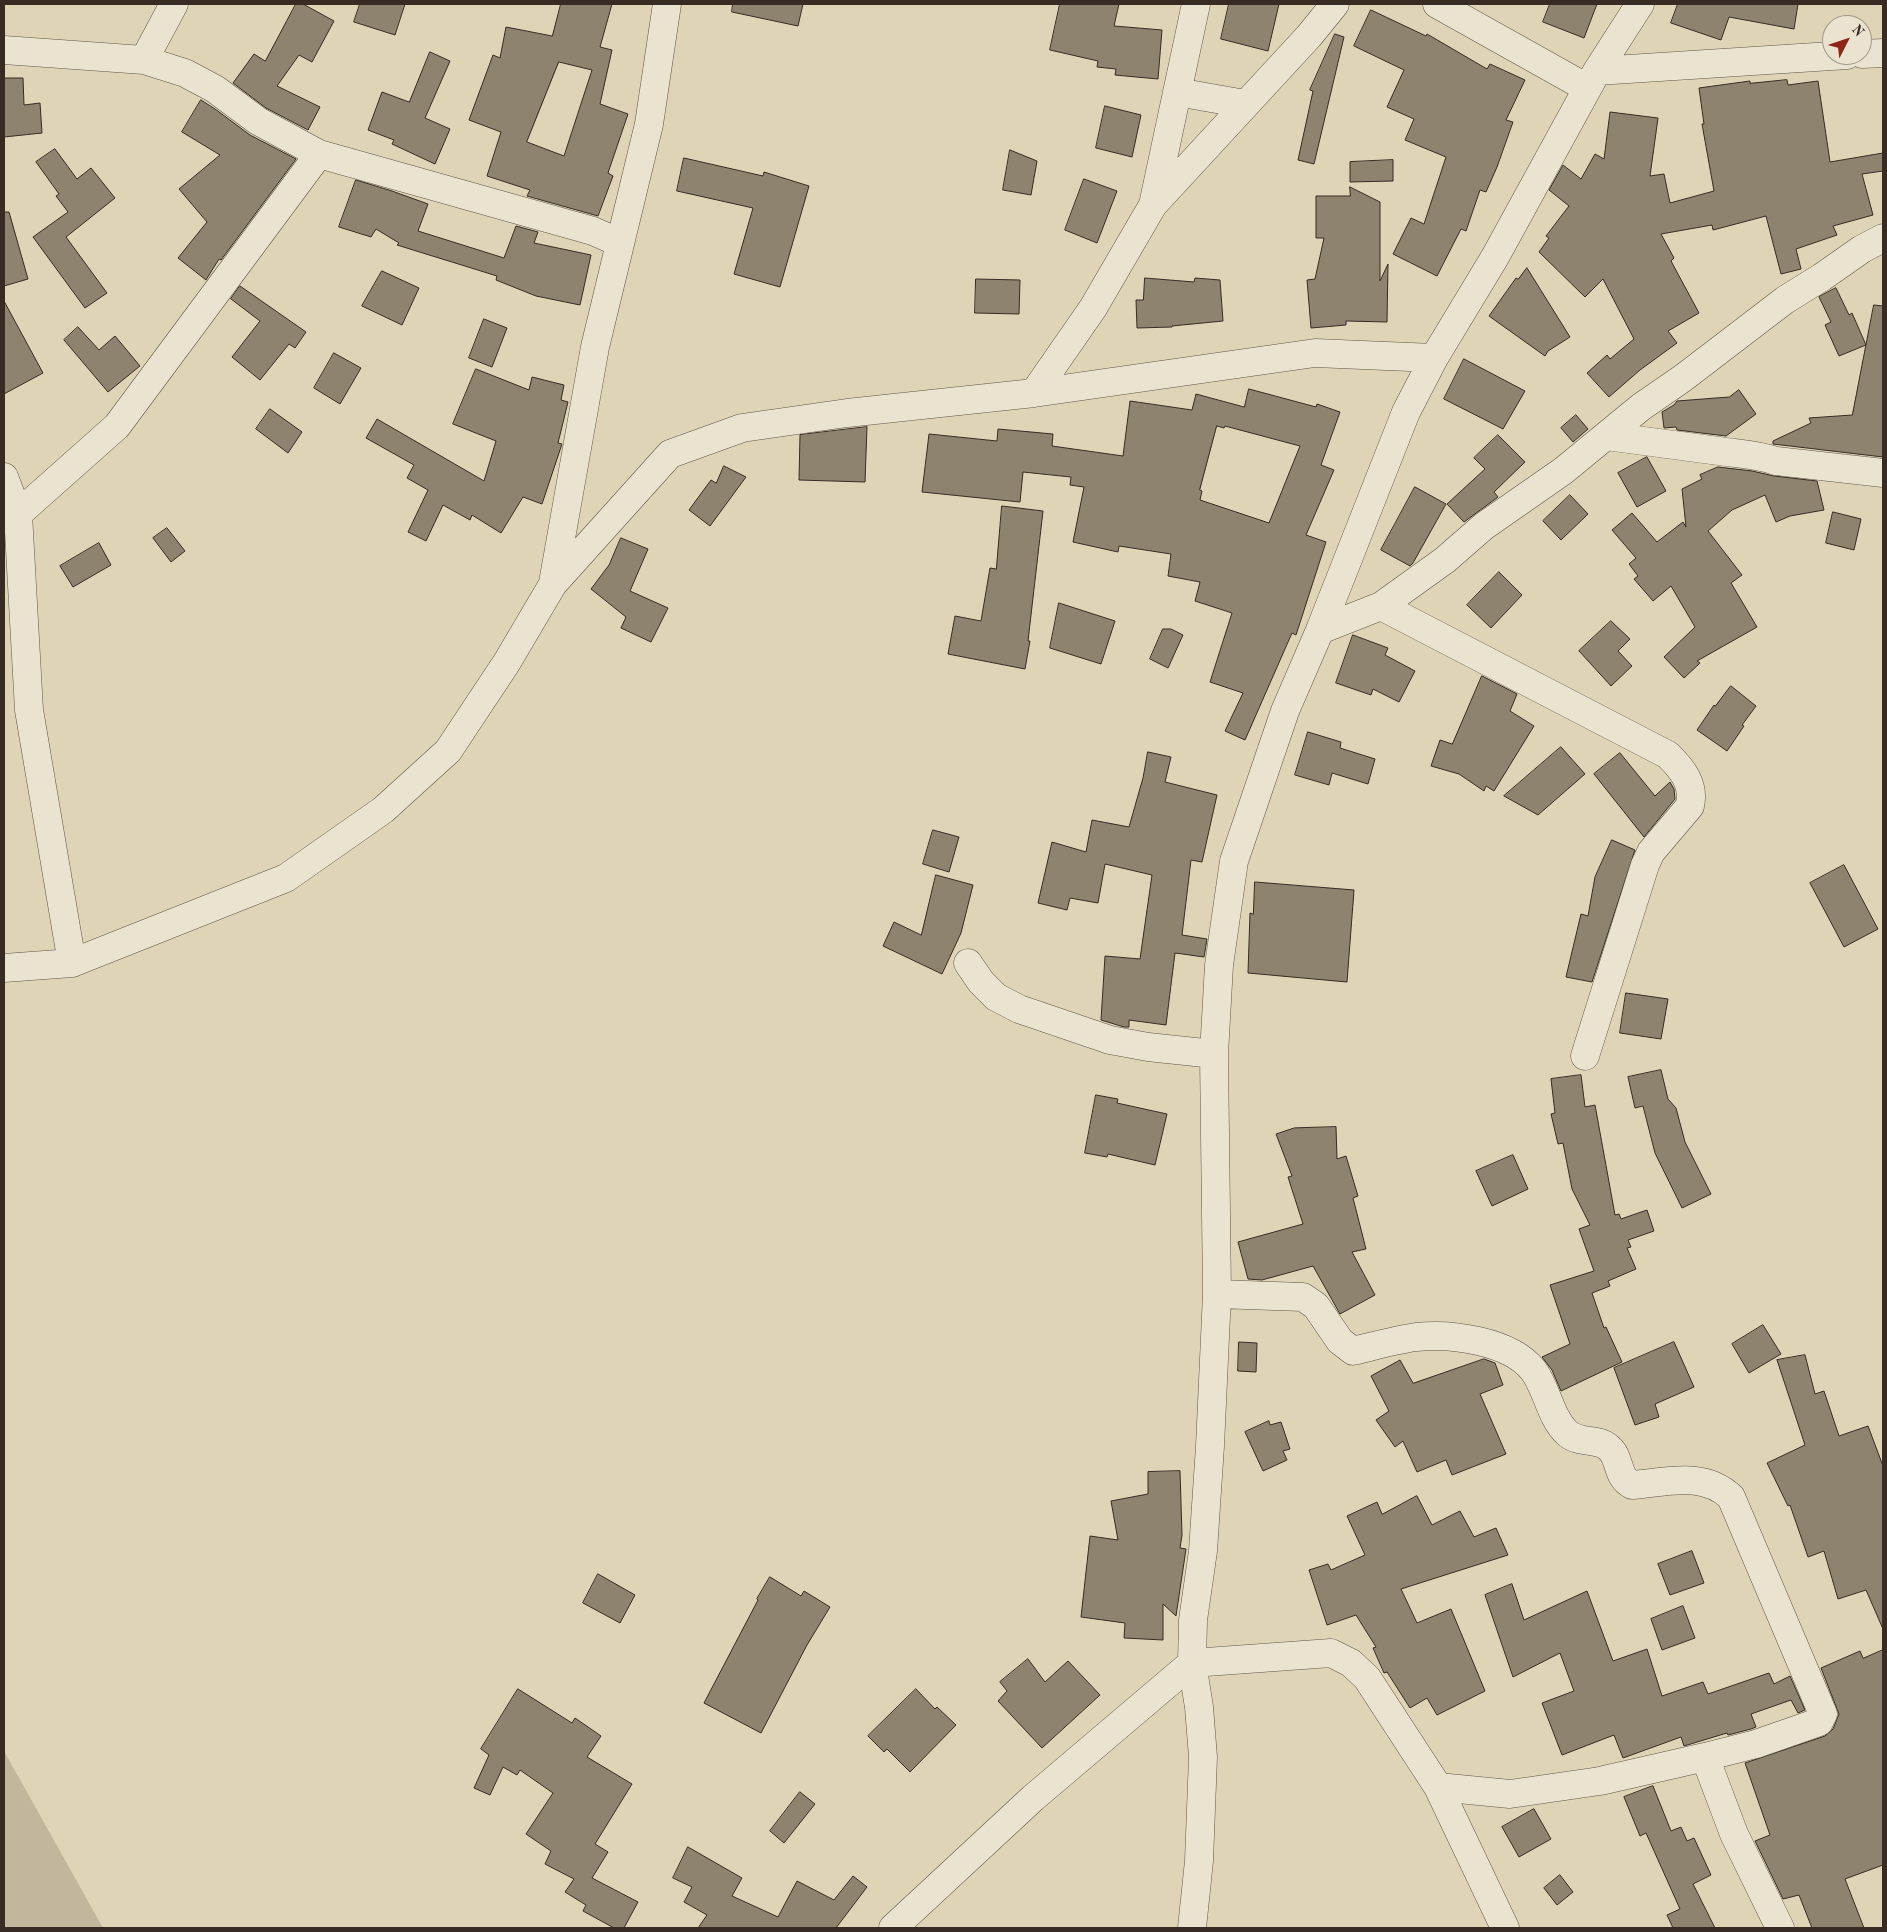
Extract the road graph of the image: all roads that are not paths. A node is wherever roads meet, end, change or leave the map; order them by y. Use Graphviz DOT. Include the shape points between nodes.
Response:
graph roads {
  1 [pos="174,4"];
  2 [pos="667,4"];
  3 [pos="1196,4"];
  4 [pos="1335,4"];
  5 [pos="1436,4"];
  6 [pos="1640,4"];
  7 [pos="4,50"];
  8 [pos="1822,57"];
  9 [pos="144,60"];
  10 [pos="1592,80"];
  11 [pos="1177,92"];
  12 [pos="1245,104"];
  13 [pos="319,154"];
  14 [pos="1152,205"];
  15 [pos="1883,238"];
  16 [pos="620,243"];
  17 [pos="1434,358"];
  18 [pos="1034,393"];
  19 [pos="1606,436"];
  20 [pos="1883,473"];
  21 [pos="4,477"];
  22 [pos="18,514"];
  23 [pos="553,584"];
  24 [pos="1381,606"];
  25 [pos="1320,630"];
  26 [pos="968,962"];
  27 [pos="72,963"];
  28 [pos="4,968"];
  29 [pos="1214,1054"];
  30 [pos="1586,1056"];
  31 [pos="1217,1294"];
  32 [pos="1192,1663"];
  33 [pos="1705,1757"];
  34 [pos="1438,1787"];
  35 [pos="893,1928"];
  36 [pos="1192,1928"];
  37 [pos="1505,1928"];
  38 [pos="1780,1928"];
  1 -- 9 [label="street"];
  2 -- 16 [label="street" via="649,124"];
  3 -- 11 [label="street"];
  4 -- 12 [label="street"];
  5 -- 10 [label="street"];
  6 -- 10 [label="street"];
  7 -- 9 [label="street"];
  8 -- 10 [label="street"];
  9 -- 13 [label="street" via="186,73 215,89 258,121"];
  10 -- 17 [label="street" via="1495,257"];
  11 -- 12 [label="street"];
  11 -- 14 [label="street"];
  12 -- 14 [label="street"];
  13 -- 16 [label="street" via="593,231"];
  13 -- 22 [label="street" via="117,426"];
  14 -- 18 [label="street" via="1093,308"];
  15 -- 19 [label="street" via="1785,300"];
  16 -- 23 [label="street" via="594,347"];
  17 -- 18 [label="street" via="1315,353"];
  17 -- 25 [label="street" via="1406,412"];
  18 -- 23 [label="street" via="742,428 670,454"];
  19 -- 20 [label="street"];
  19 -- 24 [label="street"];
  21 -- 22 [label="street"];
  22 -- 27 [label="street" via="29,710"];
  23 -- 27 [label="street" via="507,662 448,751 383,810 286,878"];
  24 -- 25 [label="street"];
  24 -- 30 [label="street" via="1668,755 1690,785 1690,806 1651,852 1645,865"];
  25 -- 29 [label="street" via="1285,712 1234,861 1219,965"];
  26 -- 29 [label="street" via="996,997 1019,1009 1110,1040"];
  27 -- 28 [label="street"];
  29 -- 31 [label="street"];
  31 -- 32 [label="street" via="1203,1551 1193,1620"];
  31 -- 33 [label="street" via="1303,1297 1316,1306 1340,1342 1353,1351 1417,1337 1457,1337 1492,1345 1516,1356 1533,1370 1558,1422 1567,1433 1577,1440 1602,1443 1608,1447 1627,1482 1632,1485 1696,1479 1722,1488 1731,1497 1824,1714 1819,1722 1756,1744"];
  32 -- 34 [label="street" via="1331,1653 1351,1663 1367,1678"];
  32 -- 35 [label="street" via="1033,1798"];
  32 -- 36 [label="street" via="1203,1758 1199,1861"];
  33 -- 34 [label="street" via="1600,1781 1510,1794"];
  33 -- 38 [label="street" via="1734,1834"];
  34 -- 37 [label="street"];
}
